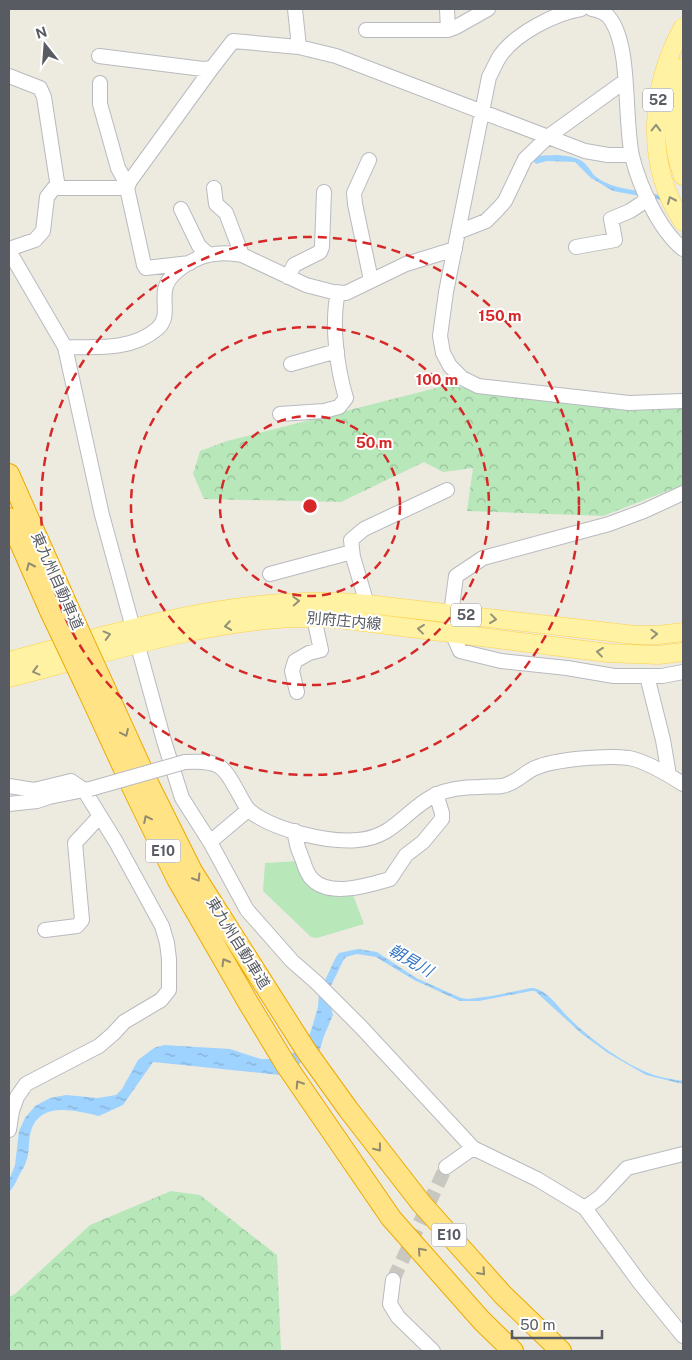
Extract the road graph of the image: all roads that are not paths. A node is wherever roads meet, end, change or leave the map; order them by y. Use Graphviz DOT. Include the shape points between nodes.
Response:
graph roads {
  1 [pos="295,9"];
  2 [pos="446,9"];
  3 [pos="488,9"];
  4 [pos="581,9"];
  5 [pos="598,9"];
  6 [pos="683,27"];
  7 [pos="366,30"];
  8 [pos="448,30"];
  9 [pos="300,47"];
  10 [pos="99,56"];
  11 [pos="683,67"];
  12 [pos="212,68"];
  13 [pos="9,76"];
  14 [pos="625,81"];
  15 [pos="100,83"];
  16 [pos="481,112"];
  17 [pos="549,136"];
  18 [pos="632,155"];
  19 [pos="369,160"];
  20 [pos="683,176"];
  21 [pos="128,185"];
  22 [pos="58,188"];
  23 [pos="214,188"];
  24 [pos="324,192"];
  25 [pos="648,199"];
  26 [pos="181,209"];
  27 [pos="683,222"];
  28 [pos="458,232"];
  29 [pos="576,247"];
  30 [pos="455,248"];
  31 [pos="683,249"];
  32 [pos="9,250"];
  33 [pos="209,255"];
  34 [pos="242,255"];
  35 [pos="190,263"];
  36 [pos="288,277"];
  37 [pos="371,280"];
  38 [pos="338,292"];
  39 [pos="65,347"];
  40 [pos="336,351"];
  41 [pos="291,364"];
  42 [pos="683,401"];
  43 [pos="280,414"];
  44 [pos="9,474"];
  45 [pos="447,490"];
  46 [pos="683,493"];
  47 [pos="9,518"];
  48 [pos="352,552"];
  49 [pos="270,574"];
  50 [pos="366,604"];
  51 [pos="59,609"];
  52 [pos="451,614"];
  53 [pos="314,618"];
  54 [pos="683,632"];
  55 [pos="452,633"];
  56 [pos="135,636"];
  57 [pos="683,652"];
  58 [pos="9,671"];
  59 [pos="683,672"];
  60 [pos="647,676"];
  61 [pos="96,690"];
  62 [pos="297,692"];
  63 [pos="669,775"];
  64 [pos="683,784"];
  65 [pos="9,786"];
  66 [pos="87,790"];
  67 [pos="436,794"];
  68 [pos="9,804"];
  69 [pos="248,810"];
  70 [pos="100,816"];
  71 [pos="295,831"];
  72 [pos="210,842"];
  73 [pos="45,930"];
  74 [pos="9,1130"];
  75 [pos="472,1148"];
  76 [pos="683,1154"];
  77 [pos="446,1166"];
  78 [pos="585,1208"];
  79 [pos="392,1280"];
  80 [pos="683,1336"];
  81 [pos="433,1351"];
  82 [pos="513,1351"];
  83 [pos="561,1351"];
  1 -- 9 [label="street"];
  2 -- 8 [label="street"];
  3 -- 8 [label="street"];
  4 -- 16 [label="street" via="571,10 516,39 501,55 489,77"];
  5 -- 14 [label="street" via="610,18 617,30"];
  27 -- 6 [label="main road, 52, one-way" via="662,176 656,132 660,87"];
  7 -- 8 [label="street"];
  9 -- 12 [label="street" via="234,41"];
  9 -- 16 [label="street" via="336,56"];
  10 -- 12 [label="street"];
  11 -- 20 [label="main road, 52" via="674,113 676,150"];
  12 -- 21 [label="street"];
  13 -- 22 [label="street" via="40,88 44,97"];
  14 -- 17 [label="street"];
  14 -- 18 [label="street"];
  15 -- 21 [label="street" via="100,104 118,168"];
  16 -- 17 [label="street"];
  16 -- 28 [label="street"];
  17 -- 18 [label="street" via="585,151"];
  17 -- 28 [label="street" via="526,159 498,209 486,221"];
  18 -- 25 [label="street"];
  19 -- 37 [label="street" via="354,193 354,204"];
  21 -- 22 [label="street"];
  21 -- 35 [label="street" via="146,268"];
  22 -- 32 [label="street" via="54,188 47,197 43,231 35,240"];
  23 -- 34 [label="street" via="216,204 226,213"];
  24 -- 36 [label="street" via="320,252 294,265"];
  25 -- 29 [label="street" via="611,219 615,240"];
  25 -- 31 [label="street" via="675,243"];
  26 -- 33 [label="street" via="199,246"];
  28 -- 30 [label="street"];
  30 -- 37 [label="street"];
  30 -- 42 [label="street" via="440,336 443,353 462,378 478,386 611,402"];
  32 -- 39 [label="street"];
  33 -- 34 [label="street"];
  33 -- 35 [label="street"];
  34 -- 36 [label="street"];
  35 -- 39 [label="street" via="171,276 168,282 164,320 158,329 119,347"];
  36 -- 38 [label="street"];
  37 -- 38 [label="street" via="346,293"];
  38 -- 40 [label="street" via="335,303"];
  39 -- 56 [label="street" via="102,515"];
  40 -- 41 [label="street"];
  40 -- 43 [label="street" via="346,398 339,406 324,411"];
  44 -- 51 [label="highway, 東九州自動車道 / E10"];
  45 -- 48 [label="street" via="364,529 351,540"];
  46 -- 52 [label="street" via="609,524 483,558 456,576"];
  51 -- 47 [label="highway, 東九州自動車道 / E10, one-way"];
  48 -- 49 [label="street"];
  48 -- 50 [label="street"];
  50 -- 52 [label="main road, 別府庄内線 / 52"];
  56 -- 50 [label="main road, 別府庄内線 / 52, one-way" via="182,617 272,603"];
  51 -- 61 [label="highway, 東九州自動車道 / E10, bridge"];
  52 -- 54 [label="main road, 別府庄内線 / 52, one-way" via="635,635"];
  52 -- 55 [label="street"];
  55 -- 53 [label="main road, 別府庄内線 / 52, one-way"];
  53 -- 56 [label="main road, 別府庄内線 / 52, one-way" via="267,620 190,633"];
  53 -- 62 [label="street" via="321,650 295,661 292,671"];
  57 -- 55 [label="main road, 別府庄内線 / 52, one-way" via="608,653"];
  55 -- 60 [label="street" via="460,651 500,661 614,676"];
  56 -- 58 [label="main road, 別府庄内線 / 52"];
  56 -- 72 [label="street" via="182,798"];
  59 -- 60 [label="street"];
  60 -- 63 [label="street"];
  82 -- 61 [label="highway, 東九州自動車道 / E10, one-way" via="482,1321 391,1218 286,1065 177,879 135,793"];
  61 -- 83 [label="highway, 東九州自動車道 / E10, one-way" via="192,871 307,1052 421,1203 503,1295"];
  63 -- 64 [label="street"];
  63 -- 67 [label="street" via="630,758 601,756 536,767 516,781 501,786 468,787"];
  65 -- 66 [label="street" via="34,790 71,782"];
  66 -- 68 [label="street"];
  66 -- 69 [label="street, bridge" via="185,762 207,761 219,765 231,778"];
  66 -- 70 [label="street"];
  67 -- 71 [label="street" via="378,836 331,840"];
  67 -- 71 [label="street" via="442,819 406,855 390,879 371,885 330,887 312,879 295,841"];
  69 -- 71 [label="street" via="263,820"];
  69 -- 72 [label="street"];
  70 -- 73 [label="street" via="75,843 82,920 77,926"];
  70 -- 74 [label="street" via="162,926 170,959 170,990 162,1000 124,1022 99,1046 26,1084 17,1097"];
  72 -- 75 [label="street" via="247,910"];
  75 -- 77 [label="street"];
  75 -- 78 [label="street"];
  76 -- 78 [label="street" via="628,1168"];
  78 -- 80 [label="street"];
  79 -- 81 [label="street" via="390,1304 398,1317"];
}
